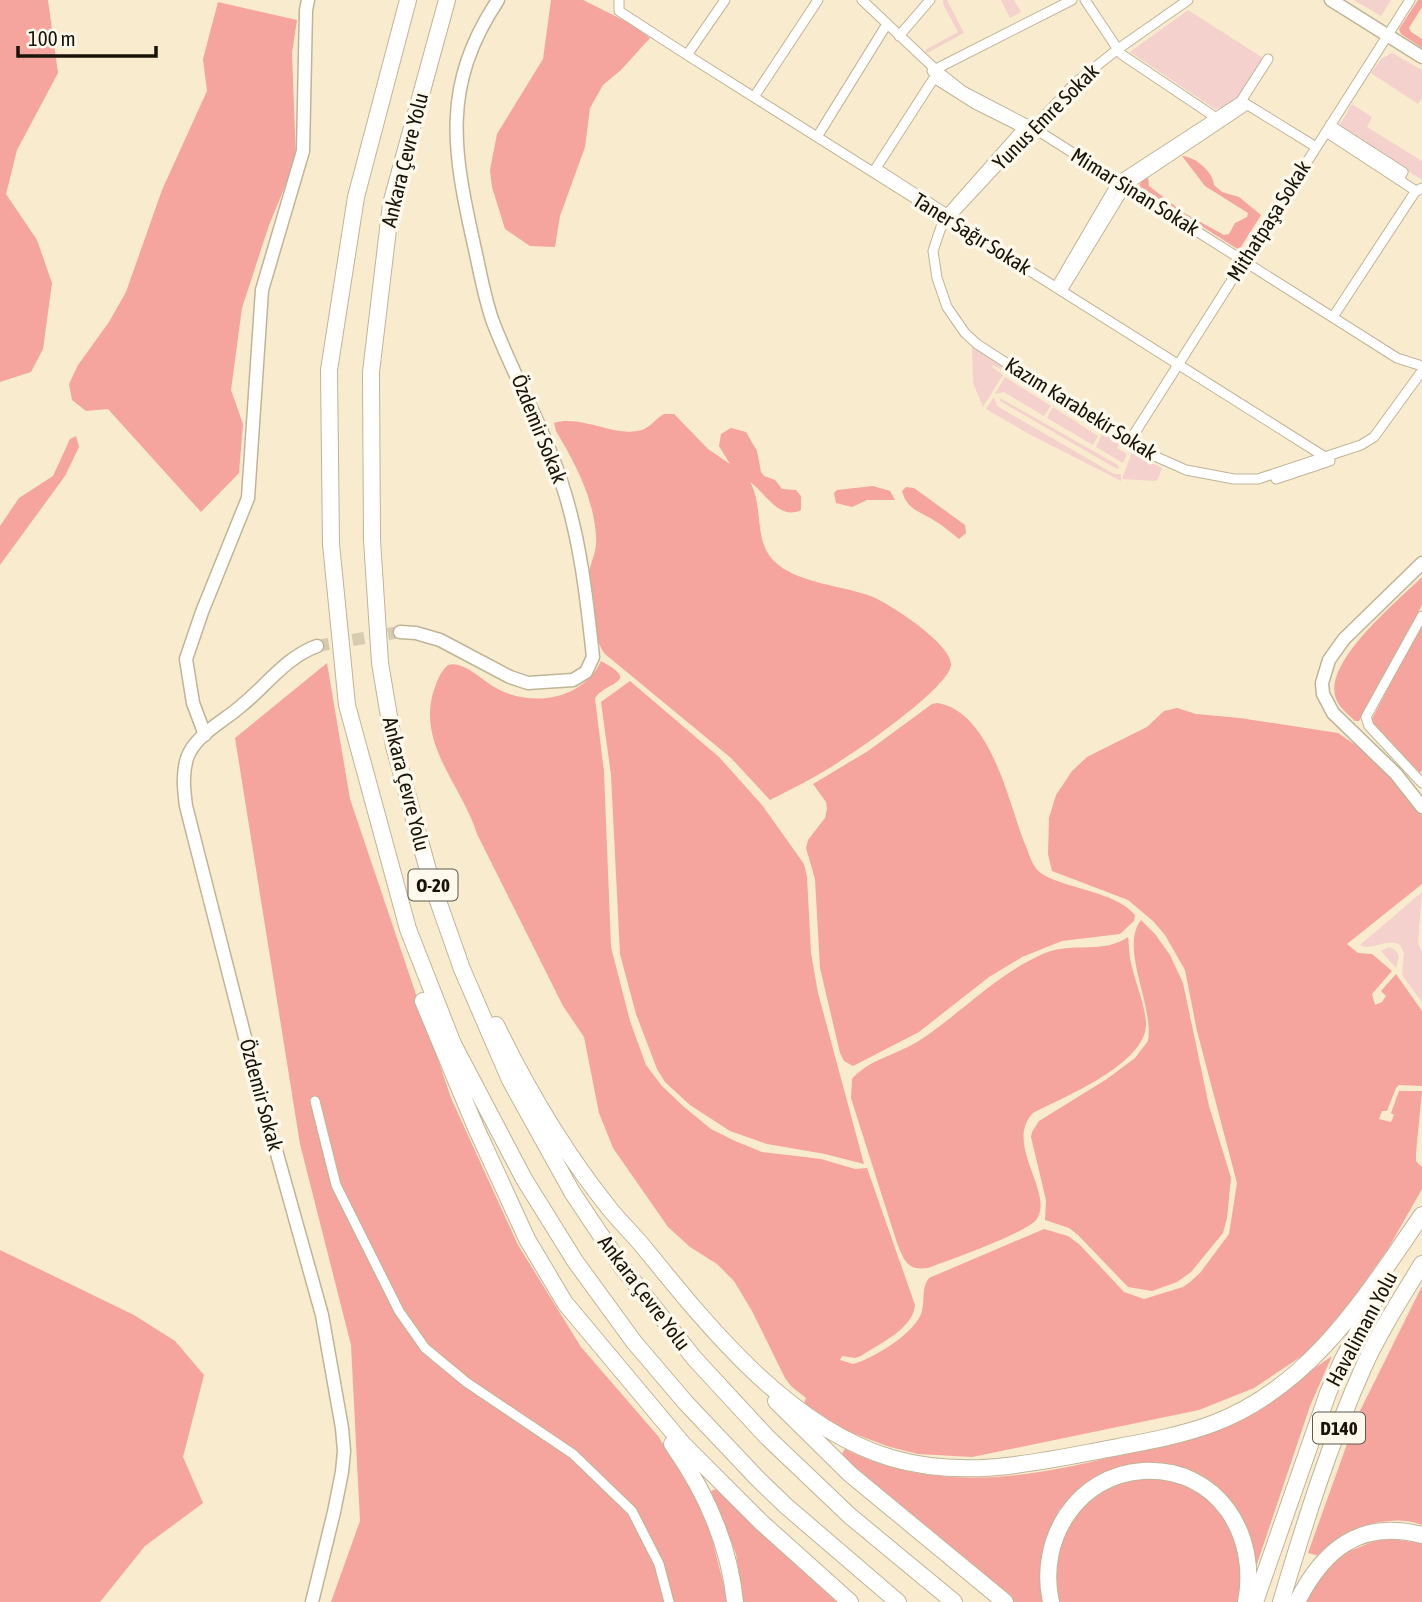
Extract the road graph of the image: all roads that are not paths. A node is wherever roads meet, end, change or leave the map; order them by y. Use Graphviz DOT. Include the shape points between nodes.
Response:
graph roads {
  1 [pos="308,0"];
  2 [pos="408,0"];
  3 [pos="447,0"];
  4 [pos="498,0"];
  5 [pos="619,0"];
  6 [pos="725,0"];
  7 [pos="818,0"];
  8 [pos="862,0"];
  9 [pos="930,0"];
  10 [pos="1072,0"];
  11 [pos="1085,0"];
  12 [pos="1188,0"];
  13 [pos="1331,0"];
  14 [pos="1410,0"];
  15 [pos="887,23"];
  16 [pos="1387,35"];
  17 [pos="900,36"];
  18 [pos="1118,49"];
  19 [pos="687,55"];
  20 [pos="1422,57"];
  21 [pos="1268,59"];
  22 [pos="934,68"];
  23 [pos="754,97"];
  24 [pos="1244,103"];
  25 [pos="1215,117"];
  26 [pos="1028,127"];
  27 [pos="1328,129"];
  28 [pos="817,137"];
  29 [pos="1316,147"];
  30 [pos="869,170"];
  31 [pos="1122,183"];
  32 [pos="1419,190"];
  33 [pos="948,219"];
  34 [pos="1244,261"];
  35 [pos="1059,289"];
  36 [pos="945,302"];
  37 [pos="1333,317"];
  38 [pos="1178,364"];
  39 [pos="1422,368"];
  40 [pos="1129,442"];
  41 [pos="1329,456"];
  42 [pos="1422,563"];
  43 [pos="1422,616"];
  44 [pos="400,632"];
  45 [pos="317,646"];
  46 [pos="347,705"];
  47 [pos="205,735"];
  48 [pos="403,781"];
  49 [pos="1422,783"];
  50 [pos="1422,807"];
  51 [pos="315,1101"];
  52 [pos="1422,1217"];
  53 [pos="1422,1264"];
  54 [pos="565,1303"];
  55 [pos="702,1317"];
  56 [pos="1422,1535"];
  57 [pos="312,1602"];
  58 [pos="669,1602"];
  59 [pos="735,1602"];
  60 [pos="850,1602"];
  61 [pos="898,1602"];
  62 [pos="954,1602"];
  63 [pos="1005,1602"];
  64 [pos="1051,1602"];
  65 [pos="1246,1602"];
  66 [pos="1255,1602"];
  67 [pos="1281,1602"];
  68 [pos="1297,1602"];
  1 -- 47 [label="street" via="303,151 262,290 248,498 186,659 193,703"];
  2 -- 46 [label="highway, Ankara Çevre Yolu / O-20" via="356,197 329,370 331,544"];
  3 -- 48 [label="highway, Ankara Çevre Yolu / O-20" via="391,204 371,372 372,540 380,663"];
  4 -- 44 [label="street, Özdemir Sokak" via="466,60 456,114 457,163 488,307 563,486 593,657 586,672 573,680 528,683 440,640"];
  5 -- 19 [label="street, Taner Sağır Sokak" via="619,11"];
  6 -- 19 [label="street"];
  7 -- 23 [label="street"];
  8 -- 15 [label="street, Mimar Sinan Sokak"];
  9 -- 17 [label="street"];
  10 -- 22 [label="street"];
  11 -- 18 [label="street"];
  12 -- 18 [label="street, Yunus Emre Sokak"];
  13 -- 16 [label="street"];
  14 -- 16 [label="street, Mithatpaşa Sokak"];
  15 -- 17 [label="street, Mimar Sinan Sokak"];
  15 -- 28 [label="street"];
  16 -- 20 [label="street"];
  16 -- 27 [label="street, Mithatpaşa Sokak"];
  17 -- 22 [label="street, Mimar Sinan Sokak"];
  18 -- 25 [label="street"];
  18 -- 26 [label="street, Yunus Emre Sokak"];
  19 -- 23 [label="street, Taner Sağır Sokak"];
  21 -- 24 [label="street"];
  22 -- 26 [label="street, Mimar Sinan Sokak" via="978,100"];
  22 -- 30 [label="street"];
  23 -- 28 [label="street, Taner Sağır Sokak"];
  24 -- 25 [label="street"];
  24 -- 29 [label="street"];
  24 -- 31 [label="street"];
  25 -- 31 [label="street"];
  26 -- 26 [label="street" via="975,104 934,78 876,168 947,214"];
  26 -- 31 [label="street, Mimar Sinan Sokak"];
  26 -- 33 [label="street, Yunus Emre Sokak"];
  27 -- 29 [label="street, Mithatpaşa Sokak"];
  27 -- 32 [label="street"];
  28 -- 30 [label="street, Taner Sağır Sokak"];
  29 -- 34 [label="street, Mithatpaşa Sokak"];
  30 -- 33 [label="street, Taner Sağır Sokak"];
  31 -- 34 [label="street, Mimar Sinan Sokak"];
  31 -- 35 [label="street"];
  32 -- 37 [label="street"];
  33 -- 35 [label="street, Taner Sağır Sokak"];
  33 -- 36 [label="street, Kazım Karabekir Sokak" via="937,234 933,251"];
  34 -- 37 [label="street, Mimar Sinan Sokak"];
  34 -- 38 [label="street, Mithatpaşa Sokak"];
  35 -- 38 [label="street, Taner Sağır Sokak"];
  36 -- 40 [label="street, Kazım Karabekir Sokak" via="977,344"];
  36 -- 41 [label="street" via="940,304 947,319 972,345 1135,452 1173,470 1253,484 1319,465 1331,460"];
  37 -- 39 [label="street, Mimar Sinan Sokak" via="1397,358"];
  38 -- 40 [label="street, Mithatpaşa Sokak"];
  38 -- 41 [label="street, Taner Sağır Sokak"];
  39 -- 41 [label="street" via="1372,440"];
  40 -- 41 [label="street, Kazım Karabekir Sokak" via="1186,470 1234,479 1258,479"];
  42 -- 50 [label="street" via="1344,639 1329,660 1322,684 1333,713 1396,774"];
  43 -- 49 [label="street" via="1366,722"];
  45 -- 47 [label="street, Özdemir Sokak" via="289,660"];
  46 -- 54 [label="highway" via="361,793 404,952 491,1162"];
  46 -- 61 [label="highway, Ankara Çevre Yolu / O-20" via="391,875 424,974 474,1086 524,1180 634,1342 685,1403 786,1506"];
  47 -- 57 [label="street, Özdemir Sokak" via="187,757 183,780 186,807 322,1315 342,1428 342,1472"];
  48 -- 55 [label="highway" via="496,1025 536,1100 609,1208"];
  48 -- 62 [label="highway, Ankara Çevre Yolu / O-20" via="461,969 542,1141 588,1218 657,1313 743,1413 841,1508"];
  51 -- 58 [label="street" via="336,1185 399,1311 425,1348 466,1382 573,1454 632,1511 659,1564"];
  52 -- 55 [label="highway" via="1334,1337 1289,1380 1240,1412 1180,1433 995,1468 959,1470 908,1462 840,1436 774,1388"];
  52 -- 66 [label="highway, Havalimanı Yolu / D140" via="1328,1393"];
  53 -- 67 [label="highway, Havalimanı Yolu / D140" via="1352,1395"];
  54 -- 59 [label="highway" via="702,1491 721,1535"];
  54 -- 60 [label="highway" via="688,1450"];
  55 -- 63 [label="highway" via="765,1390 850,1474"];
  56 -- 68 [label="highway" via="1391,1531 1349,1540 1319,1565"];
  64 -- 65 [label="highway" via="1048,1561 1067,1514 1098,1486 1144,1471 1166,1472 1194,1482 1228,1510 1248,1554"];
}
